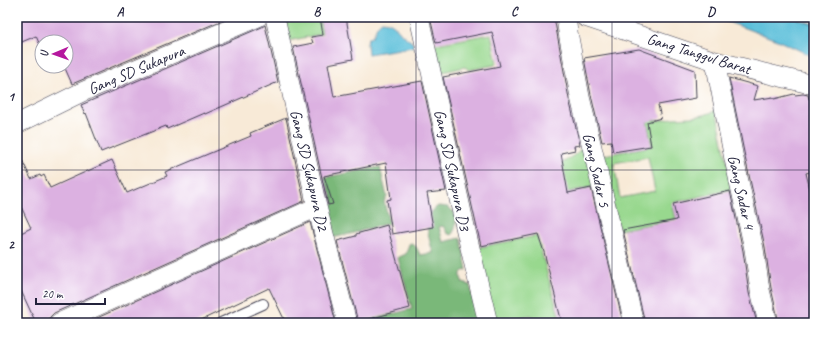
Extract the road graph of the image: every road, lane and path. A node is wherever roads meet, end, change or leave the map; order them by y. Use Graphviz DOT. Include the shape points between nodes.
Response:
graph roads {
  1 [pos="258,17"];
  2 [pos="275,17"];
  3 [pos="419,17"];
  4 [pos="566,17"];
  5 [pos="585,17"];
  6 [pos="715,61"];
  7 [pos="814,85"];
  8 [pos="17,124"];
  9 [pos="317,207"];
  10 [pos="263,304"];
  11 [pos="59,323"];
  12 [pos="221,323"];
  13 [pos="347,323"];
  14 [pos="488,323"];
  15 [pos="634,323"];
  16 [pos="768,323"];
  1 -- 8 [label="street, Gang SD Sukapura" via="82,92"];
  2 -- 9 [label="street, Gang SD Sukapura D2"];
  3 -- 14 [label="street, Gang SD Sukapura D3"];
  4 -- 15 [label="street, Gang Sadar 5" via="580,97"];
  5 -- 6 [label="street, Gang Tanggul Barat"];
  6 -- 7 [label="street, Gang Tanggul Barat"];
  6 -- 16 [label="street, Gang Sadar 4"];
  9 -- 11 [label="street"];
  9 -- 13 [label="street, Gang SD Sukapura D2"];
  10 -- 12 [label="lane"];
}
